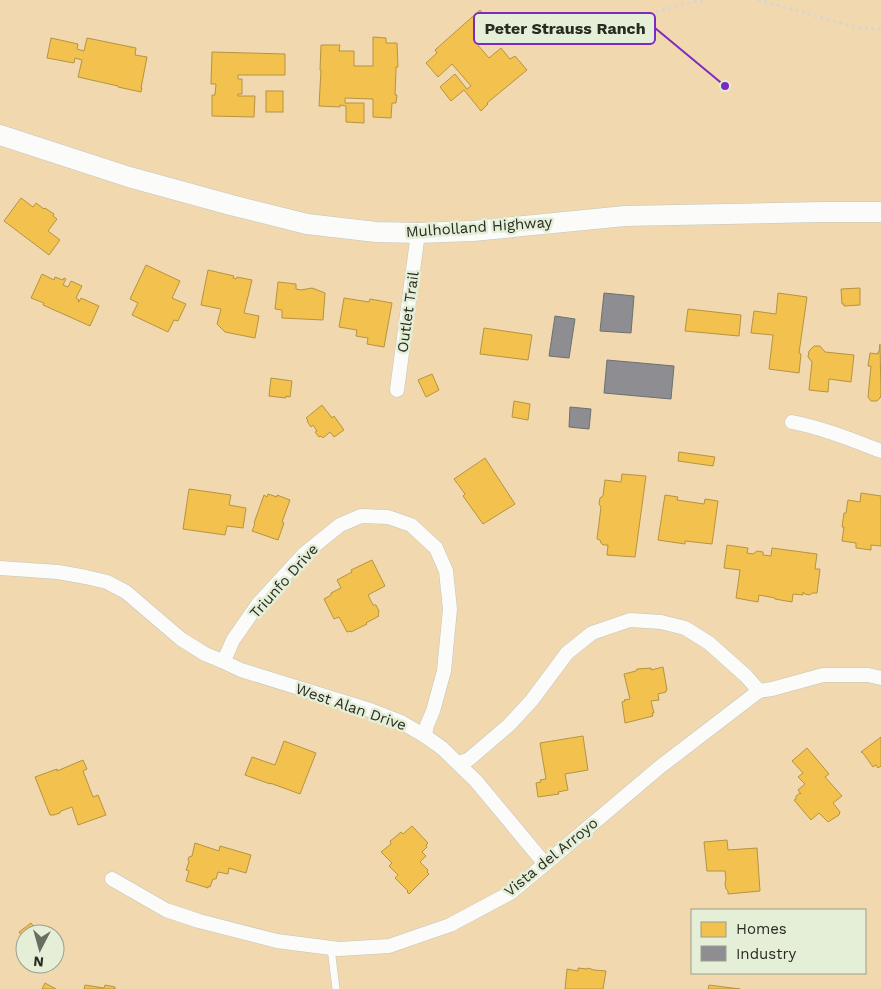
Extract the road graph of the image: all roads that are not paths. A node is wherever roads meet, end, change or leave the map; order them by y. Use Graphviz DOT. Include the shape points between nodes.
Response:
graph roads {
  1 [pos="0,135"];
  2 [pos="881,212"];
  3 [pos="418,233"];
  4 [pos="397,390"];
  5 [pos="792,422"];
  6 [pos="881,451"];
  7 [pos="0,568"];
  8 [pos="222,661"];
  9 [pos="881,678"];
  10 [pos="760,691"];
  11 [pos="424,736"];
  12 [pos="458,763"];
  13 [pos="545,864"];
  14 [pos="112,879"];
  15 [pos="331,948"];
  16 [pos="336,989"];
  1 -- 3 [label="main road, Mulholland Highway" via="129,176 307,224"];
  2 -- 3 [label="main road, Mulholland Highway" via="625,216 473,231"];
  3 -- 4 [label="street, Outlet Trail"];
  5 -- 6 [label="street" via="826,430"];
  7 -- 8 [label="street" via="58,572 107,582 126,592 181,638"];
  8 -- 11 [label="street, West Alan Drive" via="241,670 370,710 401,722"];
  8 -- 11 [label="street, Triunfo Drive" via="258,604 304,554 340,525 362,516 388,517 411,525 436,548 446,571 450,609 444,671"];
  9 -- 10 [label="street" via="823,675"];
  10 -- 12 [label="street" via="709,643 685,628 630,620 592,633 567,653 509,725 468,760"];
  10 -- 13 [label="street, Vista del Arroyo" via="661,766"];
  11 -- 12 [label="street, West Alan Drive"];
  12 -- 13 [label="street, West Alan Drive"];
  13 -- 15 [label="street, Vista del Arroyo" via="510,893 450,925 389,946"];
  14 -- 15 [label="street, Vista del Arroyo" via="166,910 199,921 277,941"];
  15 -- 16 [label="lane"];
}
